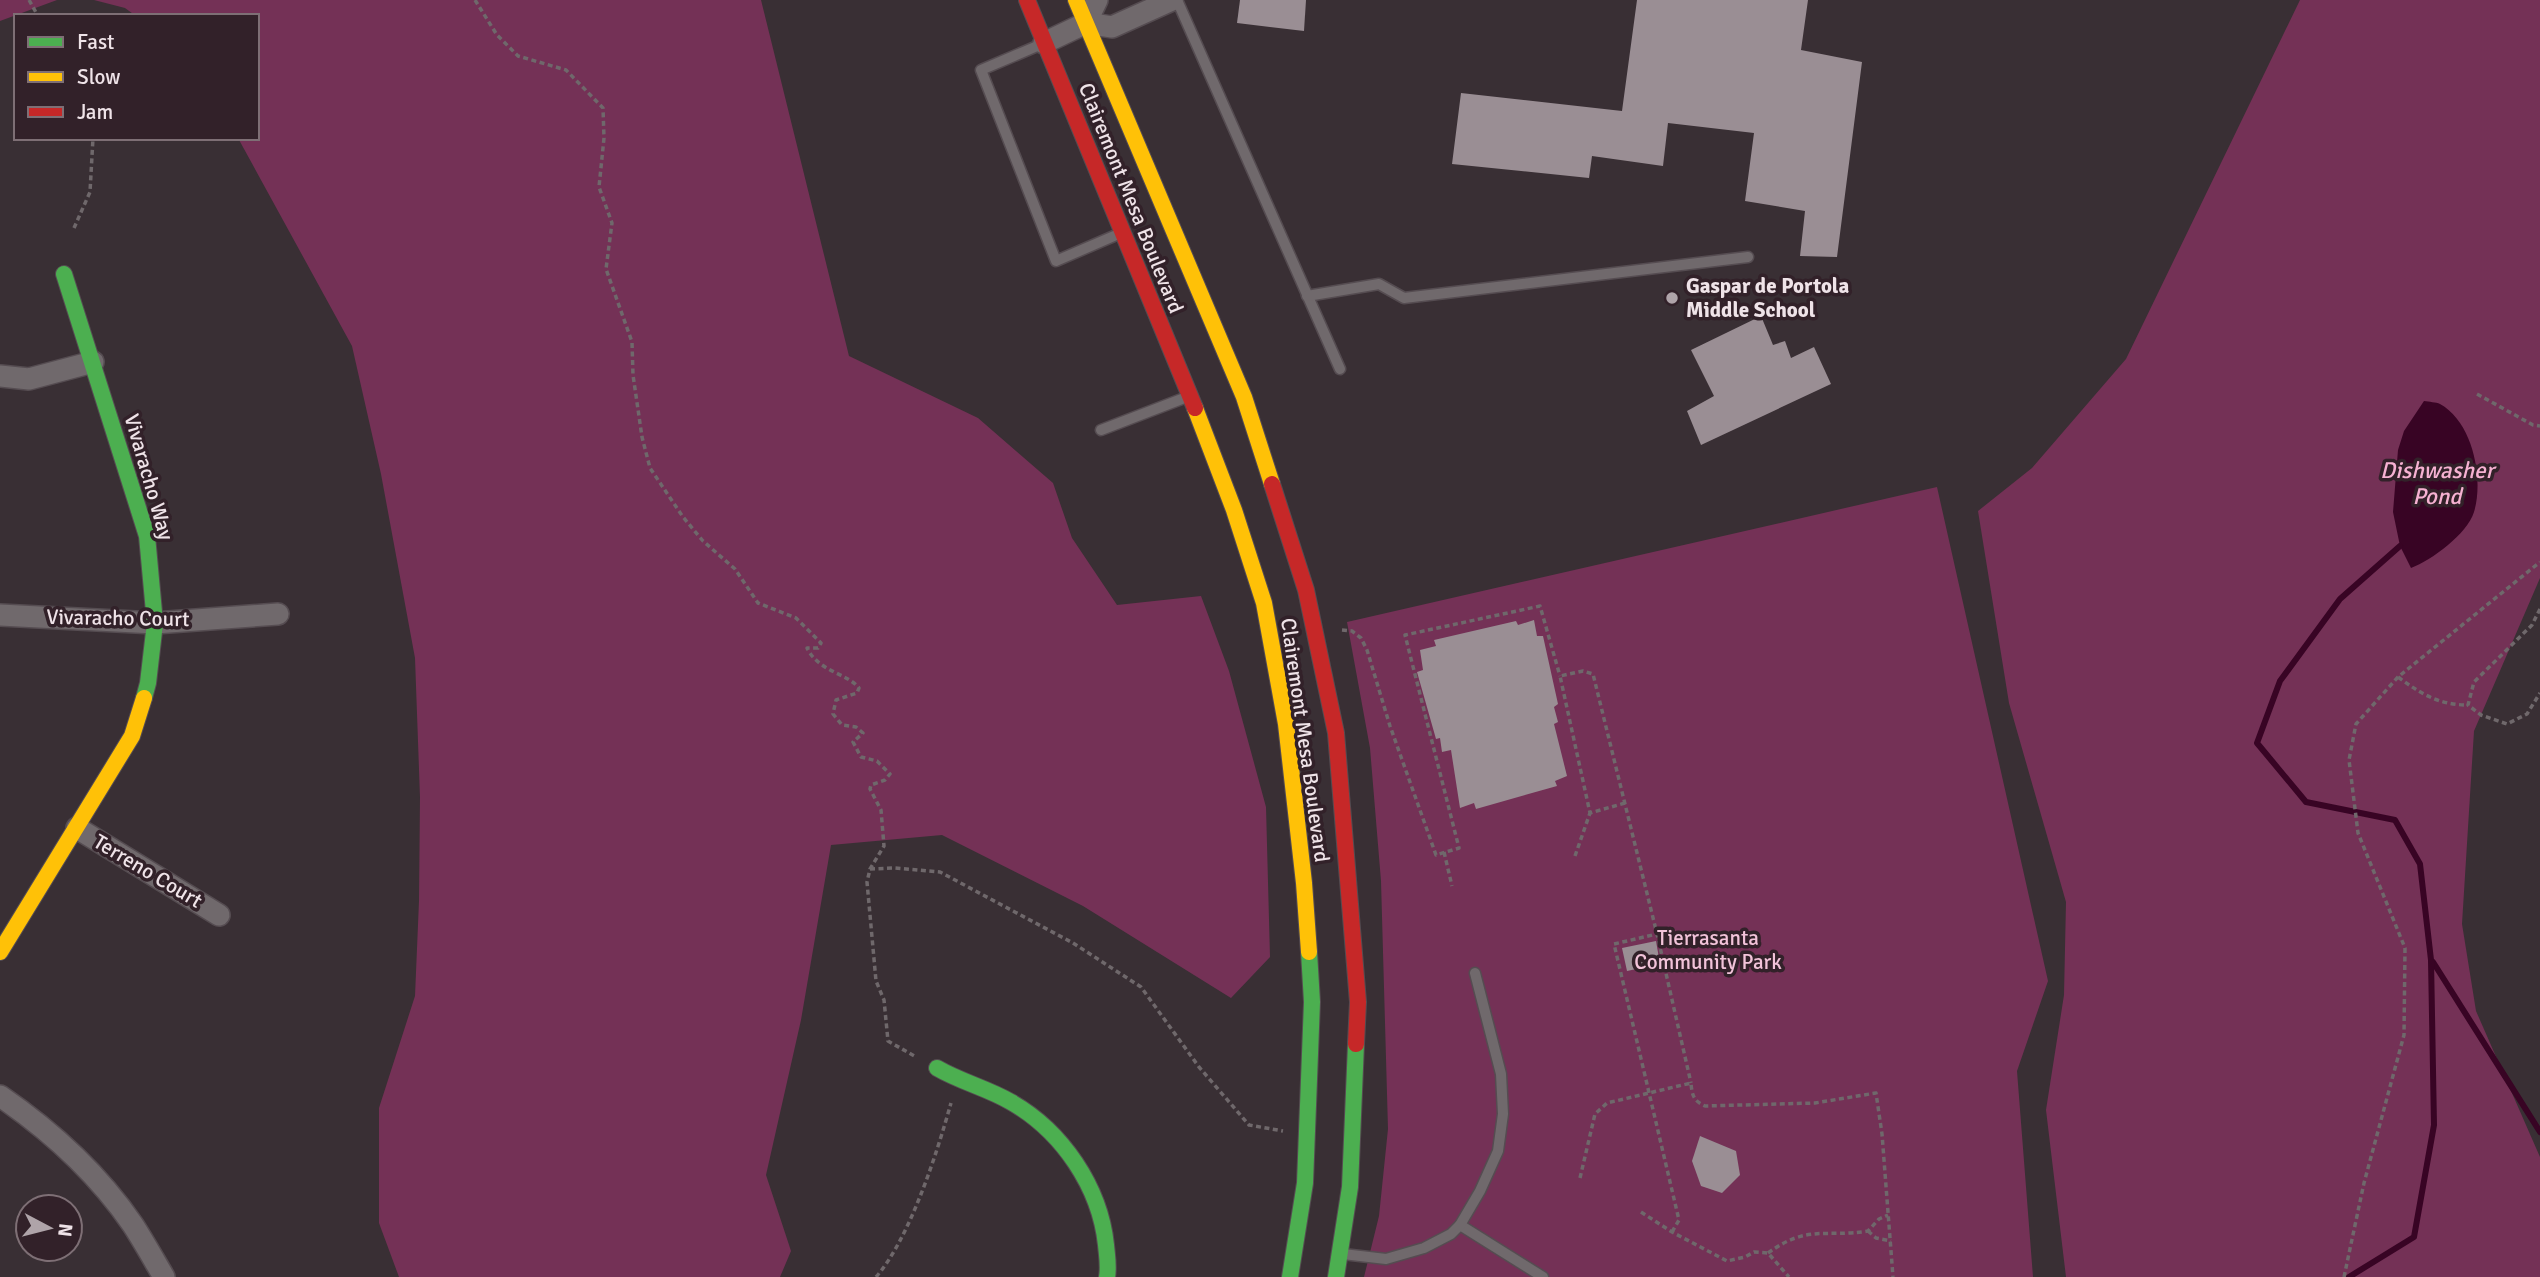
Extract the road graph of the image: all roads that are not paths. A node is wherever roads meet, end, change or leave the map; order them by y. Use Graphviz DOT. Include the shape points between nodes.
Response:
graph roads {
  1 [pos="1027,0"];
  2 [pos="1076,0"];
  3 [pos="1097,0"];
  4 [pos="1172,0"];
  5 [pos="1177,0"];
  6 [pos="1086,23"];
  7 [pos="1045,43"];
  8 [pos="1122,232"];
  9 [pos="1748,257"];
  10 [pos="64,274"];
  11 [pos="1307,296"];
  12 [pos="93,362"];
  13 [pos="1340,369"];
  14 [pos="0,376"];
  15 [pos="1189,396"];
  16 [pos="1101,429"];
  17 [pos="278,614"];
  18 [pos="0,615"];
  19 [pos="155,623"];
  20 [pos="77,828"];
  21 [pos="219,915"];
  22 [pos="0,952"];
  23 [pos="1475,973"];
  24 [pos="937,1068"];
  25 [pos="0,1097"];
  26 [pos="1305,1183"];
  27 [pos="1460,1226"];
  28 [pos="1340,1254"];
  29 [pos="164,1277"];
  30 [pos="1107,1277"];
  31 [pos="1290,1277"];
  32 [pos="1336,1277"];
  33 [pos="1543,1277"];
  1 -- 7 [label="main road, Clairemont Mesa Boulevard"];
  2 -- 6 [label="main road, Clairemont Mesa Boulevard"];
  3 -- 6 [label="street"];
  4 -- 6 [label="street" via="1112,27"];
  5 -- 11 [label="lane"];
  6 -- 7 [label="street"];
  6 -- 28 [label="main road, Clairemont Mesa Boulevard" via="1244,397 1306,590 1336,733 1358,1002 1350,1187"];
  7 -- 8 [label="main road, Clairemont Mesa Boulevard"];
  7 -- 8 [label="lane" via="981,71 1056,261"];
  8 -- 15 [label="main road, Clairemont Mesa Boulevard"];
  9 -- 11 [label="lane" via="1404,298 1379,284"];
  10 -- 12 [label="main road, Vivaracho Way"];
  11 -- 13 [label="lane"];
  12 -- 14 [label="street" via="29,379"];
  12 -- 19 [label="main road, Vivaracho Way" via="147,536"];
  15 -- 16 [label="lane"];
  15 -- 26 [label="main road, Clairemont Mesa Boulevard" via="1264,603 1286,724 1312,1002"];
  17 -- 19 [label="street, Vivaracho Court"];
  18 -- 19 [label="street, Vivaracho Court"];
  19 -- 20 [label="main road, Vivaracho Way" via="148,683 132,736"];
  20 -- 21 [label="street, Terreno Court"];
  20 -- 22 [label="main road, Vivaracho Way"];
  23 -- 27 [label="lane" via="1501,1073 1503,1114 1498,1151"];
  24 -- 30 [label="main road" via="1012,1103 1055,1136 1091,1187 1102,1216"];
  25 -- 29 [label="street" via="35,1120 100,1182"];
  26 -- 28 [label="main road" via="1312,1221 1329,1249"];
  26 -- 31 [label="main road, Clairemont Mesa Boulevard"];
  27 -- 28 [label="lane" via="1424,1248 1387,1259"];
  27 -- 33 [label="lane"];
  28 -- 32 [label="main road, Clairemont Mesa Boulevard"];
}
